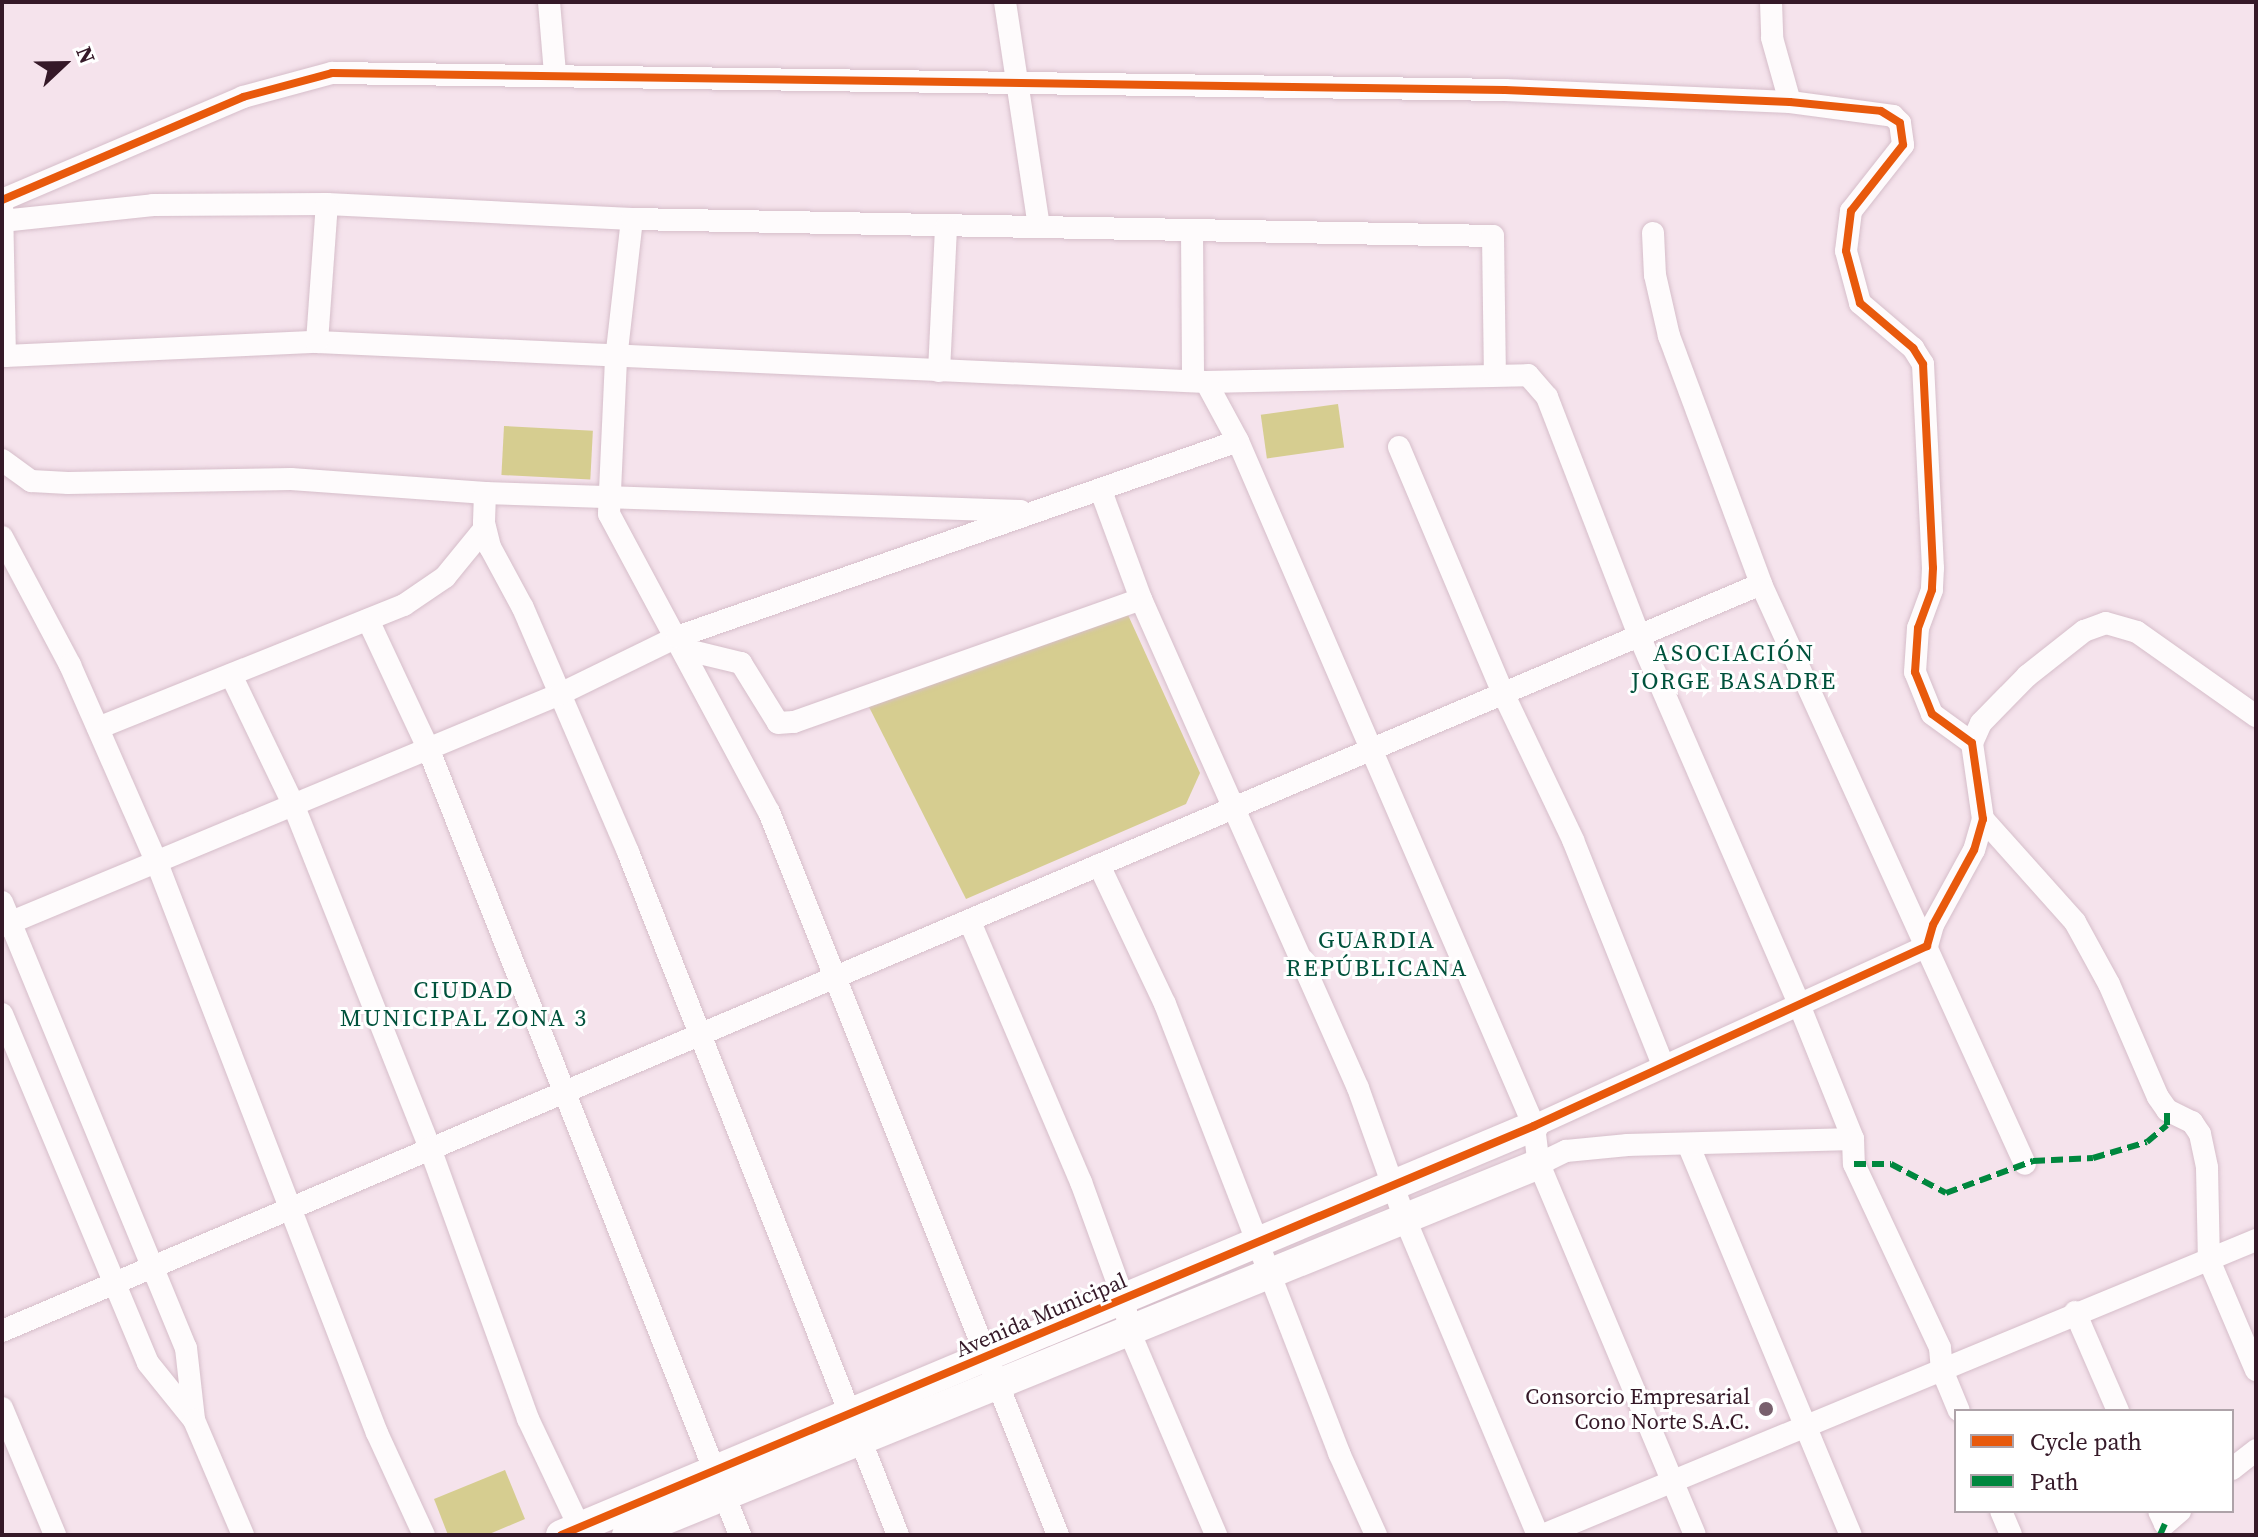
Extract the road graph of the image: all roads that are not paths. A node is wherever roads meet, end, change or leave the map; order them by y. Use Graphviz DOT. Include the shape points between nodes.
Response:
graph roads {
  1 [pos="549,2"];
  2 [pos="1005,2"];
  3 [pos="1771,2"];
  4 [pos="555,74"];
  5 [pos="1017,80"];
  6 [pos="1790,102"];
  7 [pos="327,204"];
  8 [pos="3,211"];
  9 [pos="632,219"];
  10 [pos="1039,226"];
  11 [pos="946,227"];
  12 [pos="1192,230"];
  13 [pos="1653,233"];
  14 [pos="317,342"];
  15 [pos="616,359"];
  16 [pos="939,371"];
  17 [pos="1495,375"];
  18 [pos="1200,381"];
  19 [pos="1238,441"];
  20 [pos="1399,447"];
  21 [pos="2,460"];
  22 [pos="1101,491"];
  23 [pos="485,493"];
  24 [pos="606,498"];
  25 [pos="1038,511"];
  26 [pos="485,528"];
  27 [pos="2,537"];
  28 [pos="1761,584"];
  29 [pos="1141,599"];
  30 [pos="368,620"];
  31 [pos="1640,638"];
  32 [pos="680,643"];
  33 [pos="231,675"];
  34 [pos="1503,693"];
  35 [pos="560,694"];
  36 [pos="2256,716"];
  37 [pos="98,728"];
  38 [pos="1972,743"];
  39 [pos="428,748"];
  40 [pos="1369,752"];
  41 [pos="293,804"];
  42 [pos="1232,809"];
  43 [pos="1983,819"];
  44 [pos="157,863"];
  45 [pos="1099,865"];
  46 [pos="5,916"];
  47 [pos="970,922"];
  48 [pos="1927,946"];
  49 [pos="838,977"];
  50 [pos="1798,1002"];
  51 [pos="2,1014"];
  52 [pos="703,1036"];
  53 [pos="1663,1065"];
  54 [pos="565,1094"];
  55 [pos="1534,1126"];
  56 [pos="1853,1139"];
  57 [pos="1688,1144"];
  58 [pos="430,1148"];
  59 [pos="1539,1164"];
  60 [pos="2025,1164"];
  61 [pos="1393,1185"];
  62 [pos="293,1208"];
  63 [pos="1405,1219"];
  64 [pos="2256,1240"];
  65 [pos="1256,1242"];
  66 [pos="2209,1260"];
  67 [pos="155,1267"];
  68 [pos="1269,1274"];
  69 [pos="114,1284"];
  70 [pos="1124,1300"];
  71 [pos="2075,1312"];
  72 [pos="2,1331"];
  73 [pos="1130,1333"];
  74 [pos="989,1358"];
  75 [pos="1942,1370"];
  76 [pos="2256,1370"];
  77 [pos="1000,1388"];
  78 [pos="2,1408"];
  79 [pos="1958,1409"];
  80 [pos="2117,1409"];
  81 [pos="194,1420"];
  82 [pos="855,1426"];
  83 [pos="1804,1427"];
  84 [pos="2256,1450"];
  85 [pos="2234,1467"];
  86 [pos="1670,1479"];
  87 [pos="718,1482"];
  88 [pos="2002,1513"];
  89 [pos="2160,1513"];
  90 [pos="2178,1513"];
  91 [pos="575,1532"];
  92 [pos="55,1535"];
  93 [pos="243,1535"];
  94 [pos="424,1535"];
  95 [pos="627,1535"];
  96 [pos="740,1535"];
  97 [pos="898,1535"];
  98 [pos="1058,1535"];
  99 [pos="1216,1535"];
  100 [pos="1376,1535"];
  101 [pos="1540,1535"];
  102 [pos="1695,1535"];
  103 [pos="1851,1535"];
  104 [pos="2011,1535"];
  1 -- 4 [label="street"];
  2 -- 5 [label="street"];
  3 -- 6 [label="street" via="1772,38"];
  4 -- 5 [label="street"];
  4 -- 8 [label="street" via="332,73 243,97"];
  5 -- 6 [label="street"];
  5 -- 10 [label="street"];
  6 -- 38 [label="street" via="1881,111 1893,116 1903,132 1896,157 1851,211 1846,251 1860,303 1913,348 1923,364 1933,568 1932,590 1918,628 1915,672 1932,714"];
  7 -- 8 [label="street"];
  7 -- 9 [label="street"];
  7 -- 14 [label="street"];
  8 -- 14 [label="street" via="5,356"];
  9 -- 11 [label="street"];
  9 -- 15 [label="street"];
  10 -- 11 [label="street"];
  10 -- 12 [label="street"];
  11 -- 16 [label="street"];
  12 -- 17 [label="street" via="1493,236"];
  12 -- 18 [label="street"];
  13 -- 28 [label="street" via="1655,275 1669,336"];
  14 -- 15 [label="street"];
  15 -- 16 [label="street"];
  15 -- 24 [label="street"];
  16 -- 18 [label="street"];
  17 -- 18 [label="street"];
  17 -- 31 [label="street" via="1528,375 1547,397"];
  18 -- 19 [label="street"];
  19 -- 22 [label="street"];
  19 -- 40 [label="street"];
  20 -- 34 [label="street"];
  21 -- 23 [label="street" via="31,481 291,479"];
  22 -- 25 [label="street"];
  22 -- 29 [label="street"];
  23 -- 24 [label="street"];
  23 -- 26 [label="street"];
  24 -- 25 [label="street"];
  24 -- 32 [label="street" via="609,514"];
  25 -- 32 [label="street"];
  26 -- 30 [label="street" via="472,549 432,588"];
  26 -- 35 [label="street"];
  27 -- 37 [label="street"];
  28 -- 31 [label="street"];
  28 -- 48 [label="street"];
  29 -- 32 [label="street" via="794,722 778,723 741,663"];
  29 -- 42 [label="street"];
  30 -- 33 [label="street"];
  30 -- 39 [label="street"];
  31 -- 34 [label="street"];
  31 -- 50 [label="street"];
  32 -- 35 [label="street"];
  32 -- 49 [label="street" via="769,812"];
  33 -- 37 [label="street"];
  33 -- 41 [label="street"];
  34 -- 40 [label="street"];
  34 -- 53 [label="street" via="1573,840"];
  35 -- 39 [label="street"];
  35 -- 52 [label="street"];
  36 -- 38 [label="street" via="2137,632 2106,623 2084,631 2027,676 1981,723"];
  37 -- 44 [label="street"];
  38 -- 43 [label="street"];
  39 -- 41 [label="street"];
  39 -- 54 [label="street"];
  40 -- 42 [label="street"];
  40 -- 55 [label="street"];
  41 -- 44 [label="street"];
  41 -- 58 [label="street"];
  42 -- 45 [label="street"];
  42 -- 61 [label="street" via="1358,1088"];
  43 -- 48 [label="street" via="1974,850"];
  43 -- 66 [label="street" via="2075,922 2109,984 2158,1097 2200,1134 2207,1168"];
  44 -- 46 [label="street"];
  44 -- 62 [label="street"];
  45 -- 47 [label="street"];
  45 -- 65 [label="street" via="1165,1004"];
  46 -- 67 [label="street"];
  47 -- 49 [label="street"];
  47 -- 70 [label="street" via="1081,1182"];
  48 -- 50 [label="street"];
  48 -- 60 [label="street"];
  49 -- 52 [label="street"];
  49 -- 74 [label="street"];
  50 -- 53 [label="street"];
  50 -- 56 [label="street"];
  51 -- 69 [label="street"];
  52 -- 54 [label="street"];
  52 -- 82 [label="street"];
  53 -- 55 [label="street"];
  54 -- 58 [label="street"];
  54 -- 87 [label="street"];
  55 -- 59 [label="street"];
  55 -- 61 [label="street, Avenida Municipal"];
  56 -- 57 [label="street"];
  56 -- 75 [label="street" via="1854,1164 1940,1348"];
  57 -- 59 [label="street" via="1566,1151"];
  57 -- 83 [label="street"];
  58 -- 62 [label="street"];
  58 -- 91 [label="street" via="528,1419"];
  59 -- 63 [label="street, Avenida Municipal"];
  59 -- 86 [label="street"];
  61 -- 63 [label="street"];
  61 -- 65 [label="street, Avenida Municipal"];
  62 -- 67 [label="street"];
  62 -- 94 [label="street" via="377,1433"];
  63 -- 68 [label="street, Avenida Municipal"];
  63 -- 101 [label="street"];
  64 -- 66 [label="street"];
  65 -- 68 [label="street"];
  65 -- 70 [label="street, Avenida Municipal"];
  66 -- 71 [label="street"];
  66 -- 76 [label="street"];
  67 -- 69 [label="street"];
  67 -- 81 [label="street" via="186,1348"];
  68 -- 73 [label="street, Avenida Municipal"];
  68 -- 100 [label="street"];
  69 -- 72 [label="street"];
  69 -- 81 [label="street" via="148,1363"];
  70 -- 73 [label="street"];
  70 -- 74 [label="street, Avenida Municipal"];
  71 -- 75 [label="street"];
  71 -- 80 [label="street"];
  73 -- 77 [label="street, Avenida Municipal"];
  73 -- 99 [label="street"];
  74 -- 77 [label="street"];
  74 -- 82 [label="street, Avenida Municipal"];
  75 -- 79 [label="street"];
  75 -- 83 [label="street"];
  77 -- 82 [label="street, Avenida Municipal"];
  77 -- 98 [label="street"];
  78 -- 92 [label="street"];
  81 -- 93 [label="street"];
  82 -- 87 [label="street, Avenida Municipal"];
  82 -- 97 [label="street"];
  83 -- 86 [label="street"];
  83 -- 103 [label="street"];
  84 -- 85 [label="street"];
  86 -- 101 [label="street"];
  86 -- 102 [label="street"];
  87 -- 91 [label="street, Avenida Municipal"];
  87 -- 95 [label="street, Avenida Municipal"];
  87 -- 96 [label="street"];
  88 -- 104 [label="street"];
  89 -- 90 [label="street" via="2165,1524"];
}
